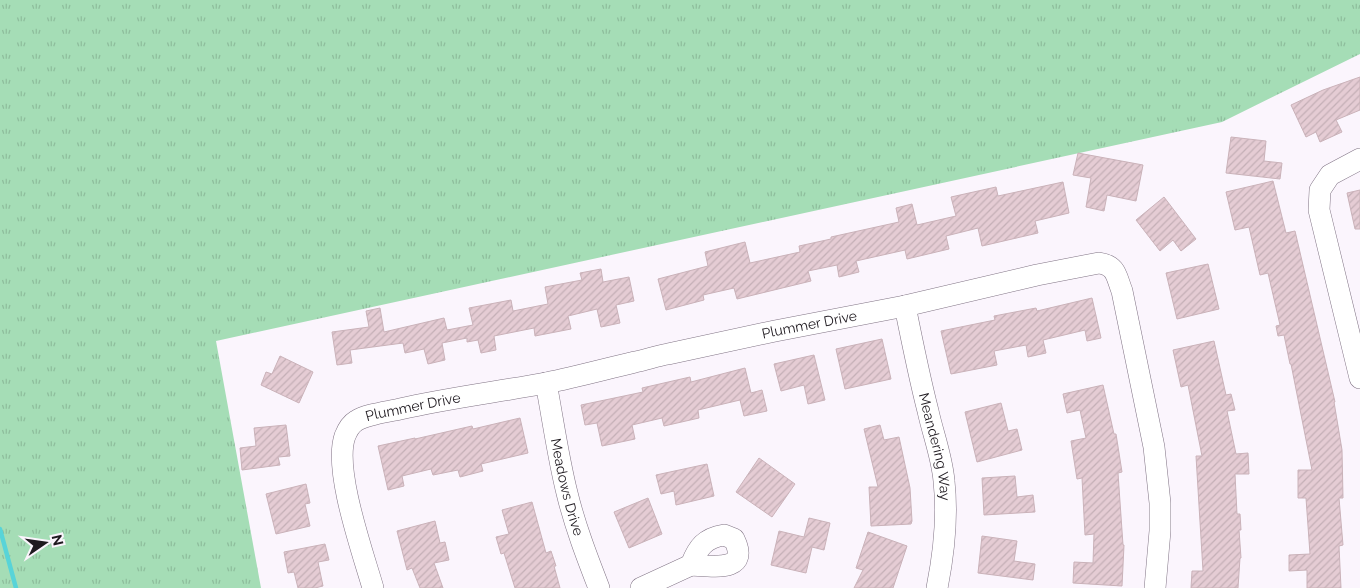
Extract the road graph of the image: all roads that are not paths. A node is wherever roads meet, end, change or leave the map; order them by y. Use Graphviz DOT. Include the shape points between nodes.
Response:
graph roads {
  1 [pos="1360,159"];
  2 [pos="905,306"];
  3 [pos="1360,378"];
  4 [pos="546,383"];
  5 [pos="691,565"];
  6 [pos="373,588"];
  7 [pos="600,588"];
  8 [pos="641,588"];
  9 [pos="937,588"];
  10 [pos="1155,588"];
  1 -- 3 [label="street" via="1330,176 1320,190 1319,210"];
  2 -- 4 [label="street, Plummer Drive" via="656,356"];
  2 -- 9 [label="street, Meandering Way" via="944,481 946,523"];
  2 -- 10 [label="street, Plummer Drive" via="1087,264 1107,264 1114,270 1122,291 1154,447 1160,503"];
  4 -- 6 [label="street, Plummer Drive" via="438,400 371,415 350,427 342,450 343,467 351,512"];
  4 -- 7 [label="street, Meadows Drive" via="568,495"];
  5 -- 8 [label="street"];
}
